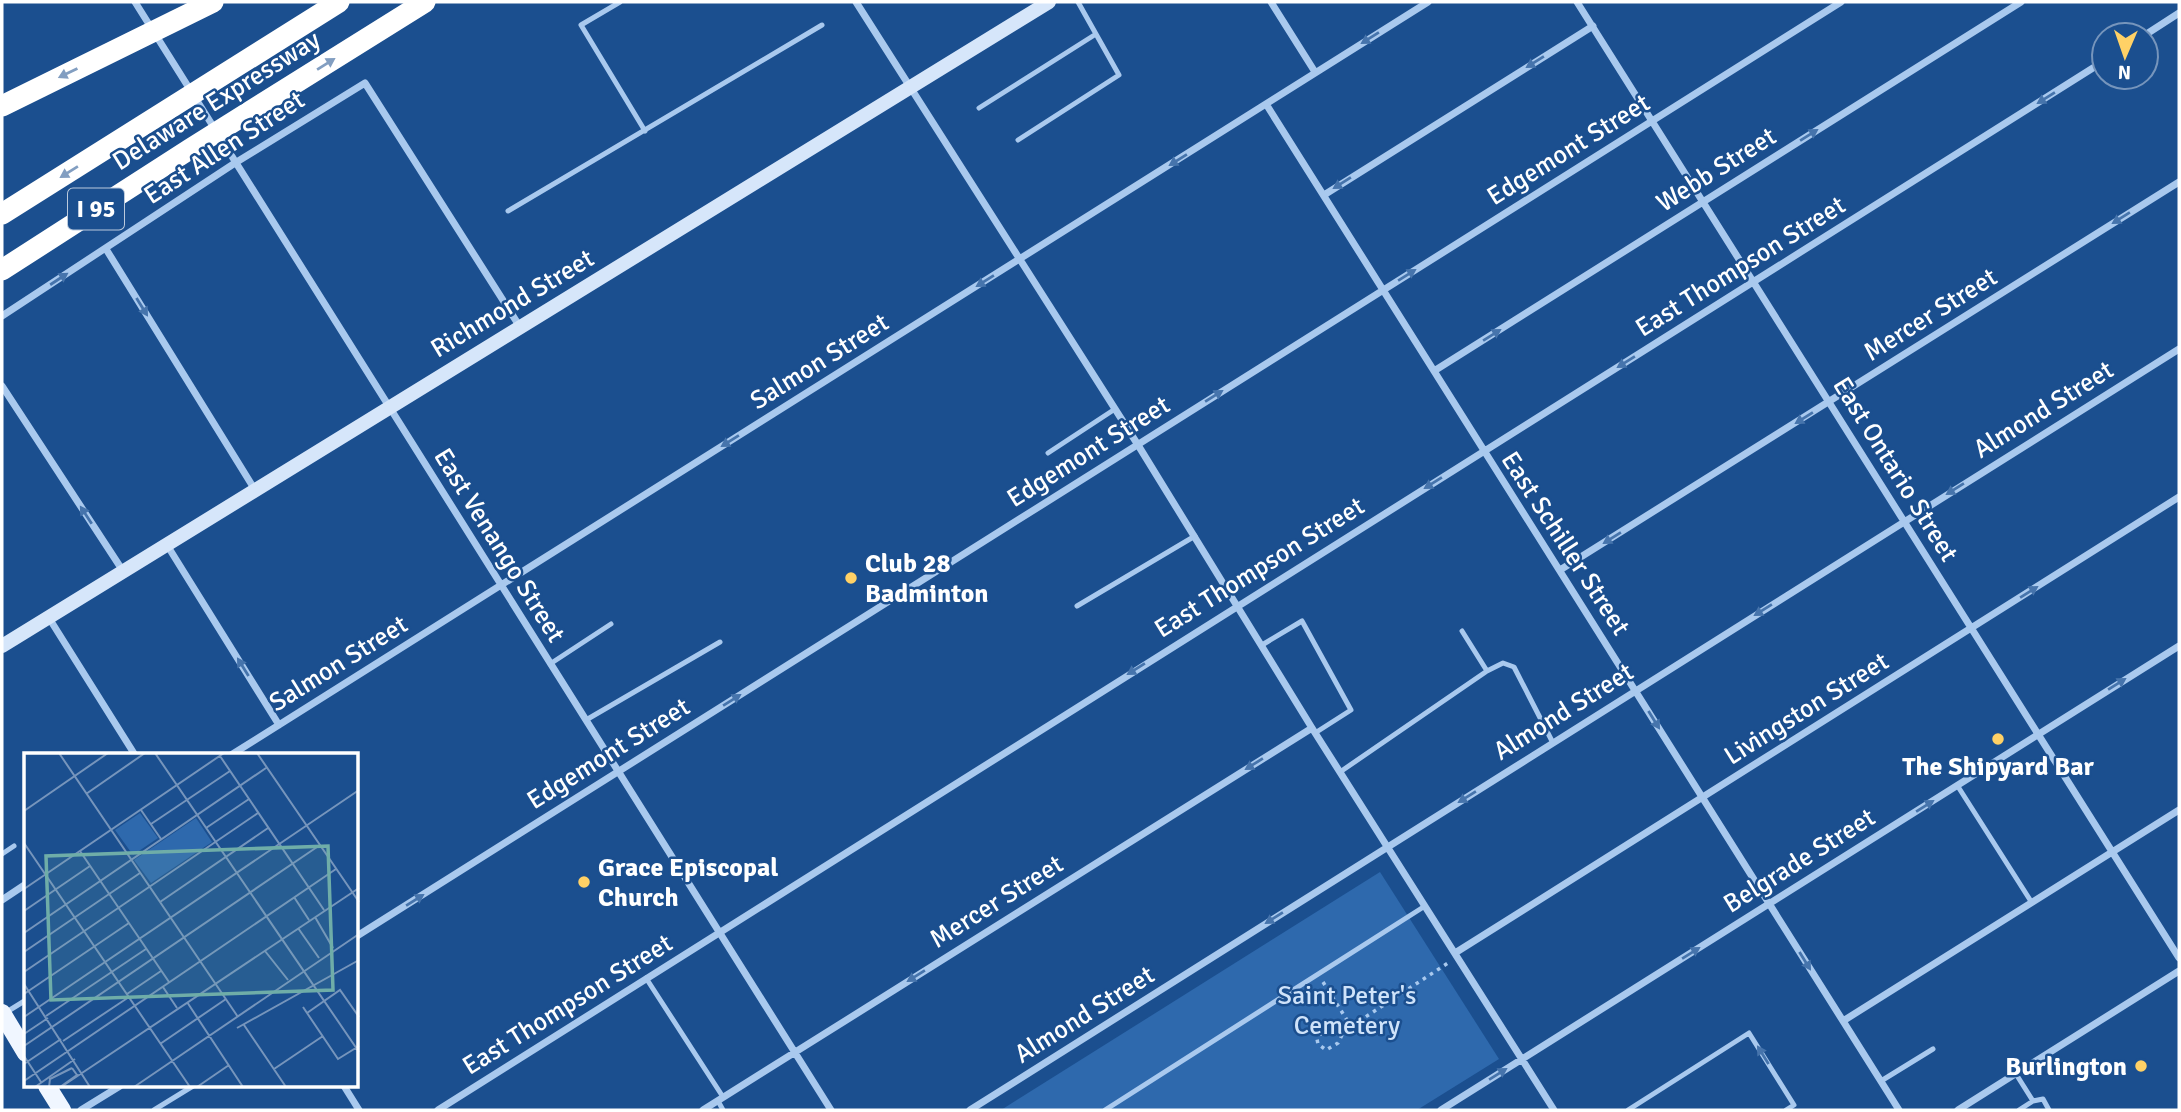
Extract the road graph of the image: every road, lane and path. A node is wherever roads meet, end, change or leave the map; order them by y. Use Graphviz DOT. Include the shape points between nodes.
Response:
graph roads {
  1 [pos="135,2"];
  2 [pos="213,2"];
  3 [pos="339,2"];
  4 [pos="425,2"];
  5 [pos="620,2"];
  6 [pos="856,2"];
  7 [pos="1049,2"];
  8 [pos="1079,2"];
  9 [pos="1271,2"];
  10 [pos="1428,2"];
  11 [pos="1841,2"];
  12 [pos="2021,2"];
  13 [pos="1579,3"];
  14 [pos="1034,6"];
  15 [pos="2179,13"];
  16 [pos="822,25"];
  17 [pos="2160,25"];
  18 [pos="1593,26"];
  19 [pos="1096,34"];
  20 [pos="2090,70"];
  21 [pos="1315,72"];
  22 [pos="910,88"];
  23 [pos="1266,104"];
  24 [pos="2,106"];
  25 [pos="979,108"];
  26 [pos="1653,121"];
  27 [pos="645,131"];
  28 [pos="1018,140"];
  29 [pos="235,163"];
  30 [pos="2179,182"];
  31 [pos="1324,195"];
  32 [pos="1703,202"];
  33 [pos="508,211"];
  34 [pos="2,214"];
  35 [pos="106,249"];
  36 [pos="1019,260"];
  37 [pos="2,270"];
  38 [pos="1754,283"];
  39 [pos="1382,290"];
  40 [pos="2,316"];
  41 [pos="520,327"];
  42 [pos="2179,349"];
  43 [pos="1434,371"];
  44 [pos="2,386"];
  45 [pos="1830,402"];
  46 [pos="388,407"];
  47 [pos="1115,410"];
  48 [pos="1138,445"];
  49 [pos="1483,451"];
  50 [pos="1048,453"];
  51 [pos="255,491"];
  52 [pos="2179,498"];
  53 [pos="1905,521"];
  54 [pos="1195,536"];
  55 [pos="167,545"];
  56 [pos="1560,570"];
  57 [pos="123,572"];
  58 [pos="500,585"];
  59 [pos="1238,605"];
  60 [pos="1077,606"];
  61 [pos="49,618"];
  62 [pos="611,624"];
  63 [pos="1972,628"];
  64 [pos="1462,631"];
  65 [pos="720,642"];
  66 [pos="1262,645"];
  67 [pos="2,646"];
  68 [pos="2179,646"];
  69 [pos="550,664"];
  70 [pos="1487,671"];
  71 [pos="1635,691"];
  72 [pos="586,720"];
  73 [pos="279,725"];
  74 [pos="1313,730"];
  75 [pos="2038,734"];
  76 [pos="1553,743"];
  77 [pos="134,753"];
  78 [pos="235,753"];
  79 [pos="619,772"];
  80 [pos="1340,772"];
  81 [pos="1957,785"];
  82 [pos="1703,797"];
  83 [pos="2179,810"];
  84 [pos="15,846"];
  85 [pos="1387,847"];
  86 [pos="2113,852"];
  87 [pos="2,854"];
  88 [pos="24,885"];
  89 [pos="2,900"];
  90 [pos="2032,903"];
  91 [pos="1769,904"];
  92 [pos="1425,906"];
  93 [pos="720,932"];
  94 [pos="359,935"];
  95 [pos="1456,955"];
  96 [pos="2179,958"];
  97 [pos="2179,971"];
  98 [pos="1318,974"];
  99 [pos="646,978"];
  100 [pos="24,1002"];
  101 [pos="4,1020"];
  102 [pos="1843,1021"];
  103 [pos="1342,1029"];
  104 [pos="1933,1049"];
  105 [pos="24,1050"];
  106 [pos="794,1053"];
  107 [pos="1522,1059"];
  108 [pos="2016,1074"];
  109 [pos="1881,1081"];
  110 [pos="48,1088"];
  111 [pos="117,1088"];
  112 [pos="191,1088"];
  113 [pos="345,1088"];
  114 [pos="721,1099"];
  115 [pos="2034,1101"];
  116 [pos="62,1110"];
  117 [pos="81,1110"];
  118 [pos="154,1110"];
  119 [pos="359,1110"];
  120 [pos="438,1110"];
  121 [pos="703,1110"];
  122 [pos="723,1110"];
  123 [pos="831,1110"];
  124 [pos="970,1110"];
  125 [pos="1105,1110"];
  126 [pos="1441,1110"];
  127 [pos="1554,1110"];
  128 [pos="1628,1110"];
  129 [pos="1786,1110"];
  130 [pos="1899,1110"];
  131 [pos="1958,1110"];
  132 [pos="2019,1110"];
  133 [pos="2049,1110"];
  1 -- 29 [label="street, East Venango Street"];
  2 -- 24 [label="highway, one-way"];
  3 -- 34 [label="highway, Delaware Expressway / I 95, one-way"];
  37 -- 4 [label="highway, Delaware Expressway / I 95, one-way"];
  5 -- 27 [label="lane" via="581,25"];
  6 -- 22 [label="street"];
  7 -- 14 [label="main road, Richmond Street"];
  8 -- 19 [label="lane"];
  9 -- 21 [label="street"];
  10 -- 21 [label="street, Salmon Street, one-way"];
  11 -- 26 [label="street, Edgemont Street"];
  32 -- 12 [label="street, Webb Street, one-way"];
  13 -- 18 [label="street, East Ontario Street"];
  14 -- 22 [label="main road, Richmond Street"];
  15 -- 17 [label="street"];
  16 -- 27 [label="lane"];
  18 -- 26 [label="street, East Ontario Street"];
  18 -- 31 [label="street, one-way"];
  19 -- 25 [label="lane"];
  19 -- 28 [label="lane" via="1119,75"];
  20 -- 38 [label="street, East Thompson Street, one-way"];
  21 -- 23 [label="street, Salmon Street"];
  22 -- 36 [label="street"];
  22 -- 41 [label="main road, Richmond Street"];
  23 -- 31 [label="street, East Schiller Street"];
  23 -- 36 [label="street, Salmon Street, one-way"];
  26 -- 32 [label="street, East Ontario Street"];
  39 -- 26 [label="street, Edgemont Street, one-way"];
  27 -- 33 [label="lane"];
  29 -- 35 [label="street, East Allen Street"];
  29 -- 41 [label="street, East Allen Street" via="365,83"];
  29 -- 46 [label="street, East Venango Street"];
  30 -- 45 [label="street, Mercer Street, one-way"];
  31 -- 39 [label="street, East Schiller Street"];
  32 -- 38 [label="street, East Ontario Street"];
  43 -- 32 [label="street, Webb Street, one-way"];
  40 -- 35 [label="street, East Allen Street, one-way"];
  35 -- 51 [label="street, one-way"];
  36 -- 47 [label="street"];
  36 -- 58 [label="street, Salmon Street, one-way"];
  38 -- 45 [label="street, East Ontario Street"];
  38 -- 49 [label="street, East Thompson Street, one-way"];
  39 -- 43 [label="street, East Schiller Street"];
  48 -- 39 [label="street, Edgemont Street, one-way"];
  41 -- 46 [label="main road, Richmond Street"];
  42 -- 53 [label="street, Almond Street, one-way"];
  43 -- 49 [label="street, East Schiller Street"];
  57 -- 44 [label="street, one-way"];
  45 -- 53 [label="street, East Ontario Street"];
  45 -- 56 [label="street, Mercer Street, one-way"];
  46 -- 51 [label="main road, Richmond Street"];
  46 -- 58 [label="street, East Venango Street"];
  47 -- 48 [label="street"];
  47 -- 50 [label="lane"];
  48 -- 54 [label="street"];
  79 -- 48 [label="street, Edgemont Street, one-way"];
  49 -- 56 [label="street, East Schiller Street"];
  49 -- 59 [label="street, East Thompson Street, one-way"];
  51 -- 55 [label="main road, Richmond Street"];
  63 -- 52 [label="street, Livingston Street, one-way"];
  53 -- 63 [label="street, East Ontario Street"];
  53 -- 71 [label="street, Almond Street, one-way"];
  54 -- 59 [label="street"];
  54 -- 60 [label="lane"];
  55 -- 57 [label="main road, Richmond Street"];
  73 -- 55 [label="street, one-way"];
  56 -- 71 [label="street, East Schiller Street"];
  57 -- 61 [label="main road, Richmond Street"];
  58 -- 69 [label="street, East Venango Street"];
  58 -- 73 [label="street, Salmon Street"];
  59 -- 66 [label="street"];
  59 -- 93 [label="street, East Thompson Street, one-way"];
  61 -- 67 [label="main road, Richmond Street"];
  61 -- 77 [label="street"];
  62 -- 69 [label="lane"];
  63 -- 75 [label="street, East Ontario Street"];
  63 -- 82 [label="street, Livingston Street"];
  64 -- 70 [label="lane"];
  65 -- 72 [label="lane"];
  66 -- 74 [label="street"];
  66 -- 74 [label="lane" via="1302,621 1351,710"];
  75 -- 68 [label="street, Belgrade Street, one-way"];
  69 -- 72 [label="street, East Venango Street"];
  70 -- 76 [label="lane" via="1503,663 1514,667"];
  70 -- 80 [label="lane"];
  71 -- 76 [label="street, Almond Street"];
  71 -- 82 [label="street, East Schiller Street, one-way"];
  72 -- 79 [label="street, East Venango Street"];
  73 -- 78 [label="street, Salmon Street"];
  74 -- 80 [label="street"];
  74 -- 106 [label="street, Mercer Street, one-way"];
  75 -- 81 [label="street, Belgrade Street"];
  75 -- 86 [label="street, East Ontario Street"];
  76 -- 85 [label="street, Almond Street, one-way"];
  79 -- 93 [label="street, East Venango Street"];
  94 -- 79 [label="street, Edgemont Street, one-way"];
  80 -- 85 [label="street"];
  81 -- 90 [label="lane"];
  91 -- 81 [label="street, Belgrade Street, one-way"];
  82 -- 91 [label="street, East Schiller Street"];
  82 -- 95 [label="street, Livingston Street"];
  83 -- 86 [label="street"];
  84 -- 87 [label="lane"];
  85 -- 92 [label="street"];
  85 -- 124 [label="street, Almond Street, one-way"];
  86 -- 90 [label="street"];
  86 -- 96 [label="street, East Ontario Street"];
  88 -- 89 [label="street"];
  90 -- 102 [label="street"];
  91 -- 102 [label="street, East Schiller Street, one-way"];
  107 -- 91 [label="street, Belgrade Street, one-way"];
  92 -- 95 [label="street"];
  92 -- 98 [label="lane"];
  93 -- 99 [label="street, East Thompson Street"];
  93 -- 106 [label="street, East Venango Street"];
  95 -- 103 [label="path"];
  95 -- 107 [label="street"];
  97 -- 108 [label="street"];
  98 -- 103 [label="path" via="1347,1020"];
  98 -- 125 [label="lane"];
  99 -- 114 [label="lane"];
  99 -- 120 [label="street, East Thompson Street"];
  100 -- 101 [label="lane"];
  101 -- 105 [label="main road"];
  102 -- 109 [label="street, East Schiller Street"];
  103 -- 103 [label="path" via="1338,1043 1321,1048 1320,1033"];
  104 -- 109 [label="lane"];
  106 -- 114 [label="street, Mercer Street"];
  106 -- 123 [label="street, East Venango Street"];
  126 -- 107 [label="street, Belgrade Street, one-way"];
  107 -- 127 [label="street"];
  108 -- 115 [label="lane"];
  108 -- 131 [label="street"];
  109 -- 130 [label="street, East Schiller Street"];
  110 -- 116 [label="main road"];
  111 -- 117 [label="street"];
  112 -- 118 [label="lane"];
  113 -- 119 [label="street"];
  114 -- 121 [label="street, Mercer Street"];
  114 -- 122 [label="lane"];
  115 -- 132 [label="lane"];
  115 -- 133 [label="lane" via="2043,1100"];
  129 -- 128 [label="lane, one-way" via="1794,1105 1749,1033"];
}
